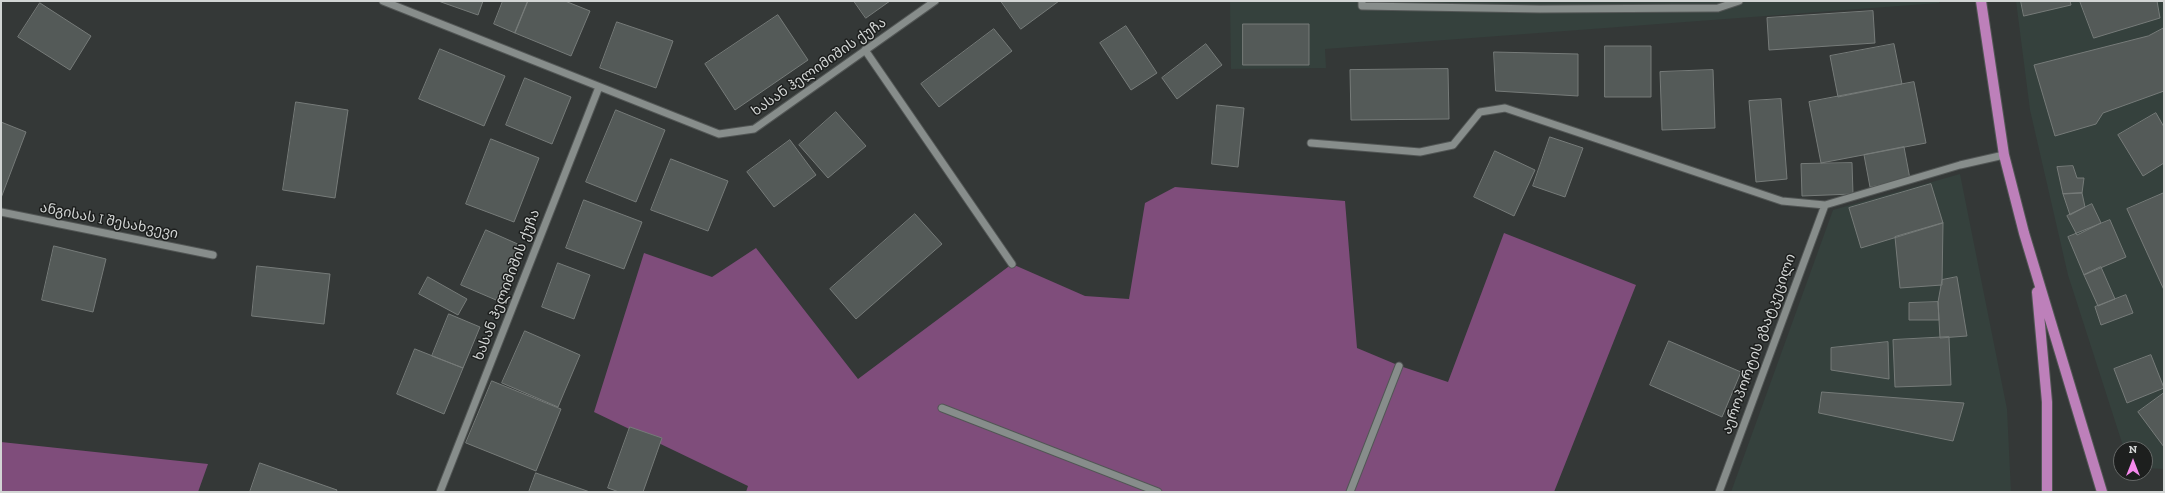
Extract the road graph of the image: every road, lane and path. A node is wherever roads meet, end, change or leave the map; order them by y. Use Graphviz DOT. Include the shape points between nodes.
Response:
graph roads {
  1 [pos="383,1"];
  2 [pos="935,1"];
  3 [pos="1739,1"];
  4 [pos="1981,1"];
  5 [pos="1362,4"];
  6 [pos="865,50"];
  7 [pos="598,87"];
  8 [pos="1311,143"];
  9 [pos="2004,155"];
  10 [pos="1825,205"];
  11 [pos="1,212"];
  12 [pos="213,255"];
  13 [pos="1012,264"];
  14 [pos="2035,272"];
  15 [pos="1400,366"];
  16 [pos="942,408"];
  17 [pos="440,492"];
  18 [pos="1158,492"];
  19 [pos="1350,492"];
  20 [pos="1719,492"];
  21 [pos="2047,492"];
  22 [pos="2102,492"];
  1 -- 7 [label="street, ხასან ჰელიმიშის ქუჩა"];
  2 -- 6 [label="street, ხასან ჰელიმიშის ქუჩა"];
  3 -- 5 [label="street" via="1718,8 1540,10"];
  4 -- 9 [label="main road"];
  6 -- 7 [label="street, ხასან ჰელიმიშის ქუჩა" via="754,129 719,134"];
  6 -- 13 [label="street"];
  7 -- 17 [label="street, ხასან ჰელიმიშის ქუჩა"];
  8 -- 10 [label="street" via="1420,152 1454,145 1480,112 1505,108 1782,201"];
  9 -- 10 [label="street" via="1960,165"];
  9 -- 14 [label="main road"];
  10 -- 20 [label="street, აეროპორტის გზატკეცილი"];
  11 -- 12 [label="street, ანგისას I შესახვევი"];
  14 -- 21 [label="main road" via="2047,402"];
  14 -- 22 [label="main road"];
  15 -- 19 [label="street"];
  16 -- 18 [label="street"];
}
